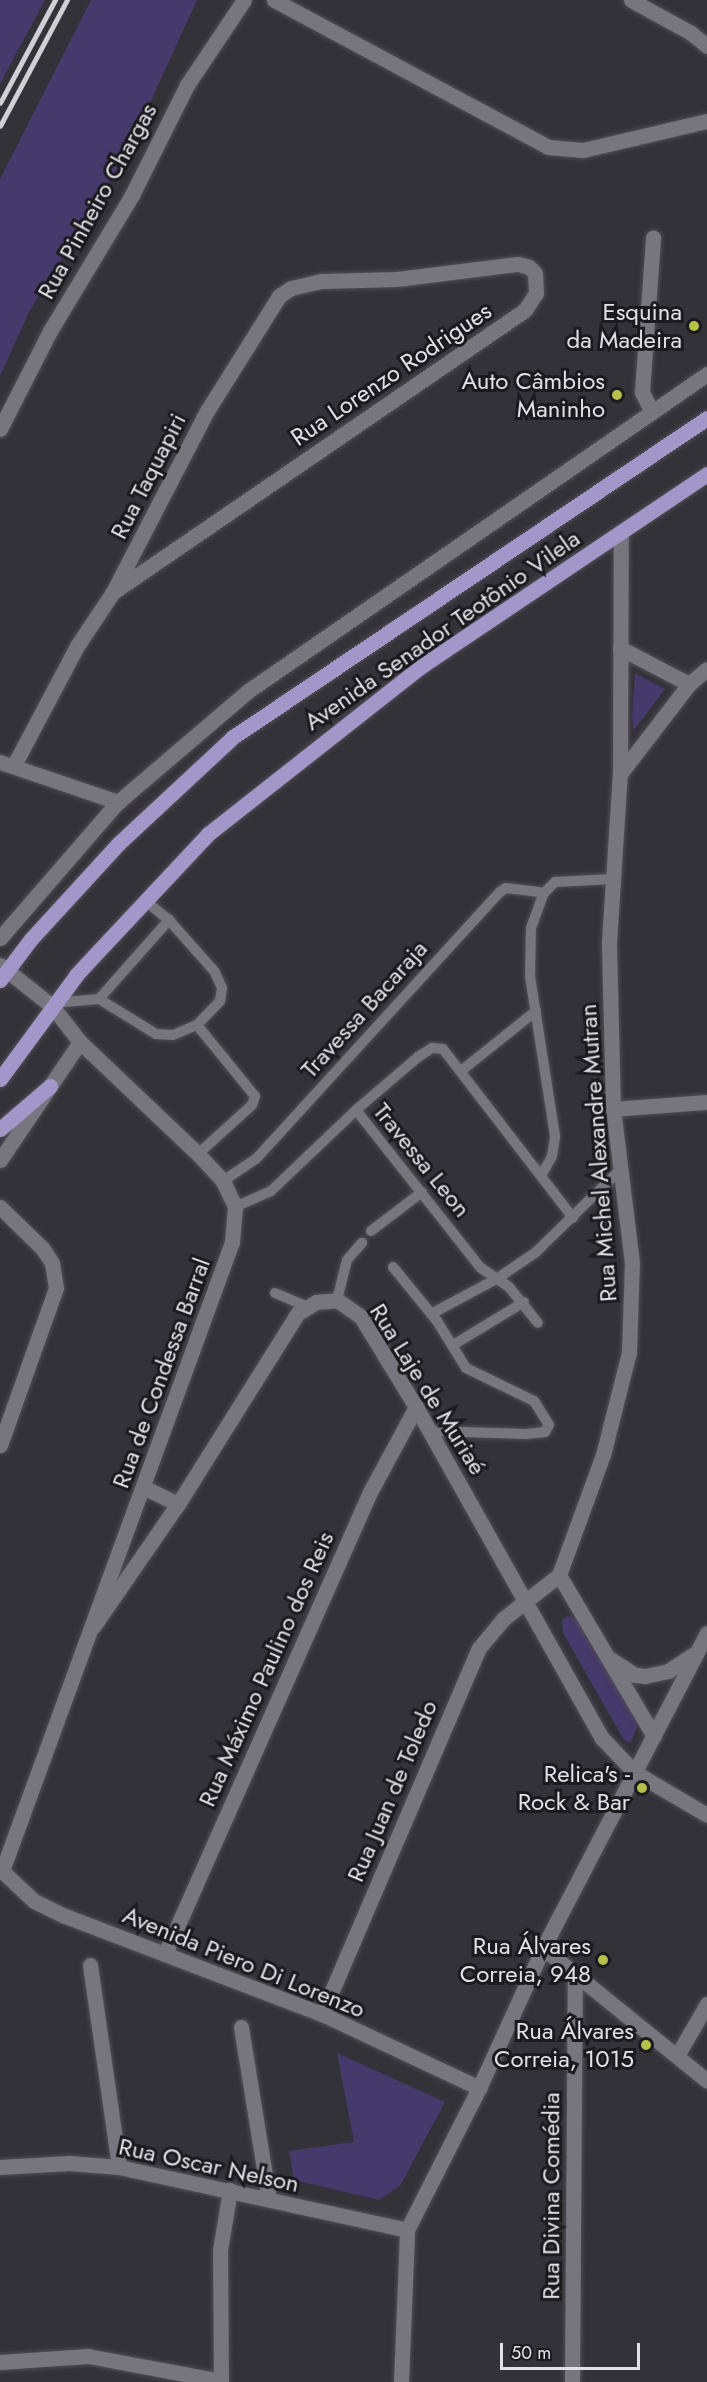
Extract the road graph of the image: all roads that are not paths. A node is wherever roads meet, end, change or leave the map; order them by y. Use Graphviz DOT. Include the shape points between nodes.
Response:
graph roads {
  1 [pos="244,0"];
  2 [pos="274,0"];
  3 [pos="631,0"];
  4 [pos="707,46"];
  5 [pos="707,121"];
  6 [pos="654,237"];
  7 [pos="375,281"];
  8 [pos="707,374"];
  9 [pos="651,410"];
  10 [pos="707,418"];
  11 [pos="0,429"];
  12 [pos="707,474"];
  13 [pos="621,532"];
  14 [pos="113,592"];
  15 [pos="620,648"];
  16 [pos="707,669"];
  17 [pos="689,684"];
  18 [pos="7,764"];
  19 [pos="620,774"];
  20 [pos="118,802"];
  21 [pos="612,879"];
  22 [pos="544,893"];
  23 [pos="144,900"];
  24 [pos="169,920"];
  25 [pos="0,938"];
  26 [pos="2,972"];
  27 [pos="99,999"];
  28 [pos="53,1005"];
  29 [pos="536,1011"];
  30 [pos="197,1025"];
  31 [pos="80,1042"];
  32 [pos="461,1071"];
  33 [pos="0,1079"];
  34 [pos="50,1086"];
  35 [pos="707,1102"];
  36 [pos="613,1109"];
  37 [pos="356,1110"];
  38 [pos="0,1130"];
  39 [pos="198,1154"];
  40 [pos="0,1160"];
  41 [pos="621,1169"];
  42 [pos="541,1176"];
  43 [pos="223,1181"];
  44 [pos="422,1192"];
  45 [pos="0,1207"];
  46 [pos="235,1207"];
  47 [pos="573,1218"];
  48 [pos="372,1231"];
  49 [pos="362,1243"];
  50 [pos="393,1267"];
  51 [pos="498,1278"];
  52 [pos="275,1293"];
  53 [pos="337,1300"];
  54 [pos="524,1302"];
  55 [pos="305,1306"];
  56 [pos="431,1314"];
  57 [pos="538,1323"];
  58 [pos="453,1345"];
  59 [pos="416,1407"];
  60 [pos="431,1431"];
  61 [pos="0,1445"];
  62 [pos="143,1487"];
  63 [pos="178,1504"];
  64 [pos="559,1575"];
  65 [pos="528,1600"];
  66 [pos="93,1627"];
  67 [pos="707,1633"];
  68 [pos="696,1654"];
  69 [pos="611,1660"];
  70 [pos="654,1736"];
  71 [pos="634,1772"];
  72 [pos="707,1815"];
  73 [pos="1,1870"];
  74 [pos="543,1948"];
  75 [pos="165,1954"];
  76 [pos="90,1965"];
  77 [pos="575,1974"];
  78 [pos="707,2004"];
  79 [pos="322,2014"];
  80 [pos="241,2027"];
  81 [pos="678,2054"];
  82 [pos="707,2081"];
  83 [pos="479,2088"];
  84 [pos="0,2167"];
  85 [pos="119,2167"];
  86 [pos="230,2190"];
  87 [pos="269,2200"];
  88 [pos="407,2230"];
  89 [pos="0,2362"];
  90 [pos="221,2381"];
  91 [pos="402,2382"];
  92 [pos="572,2382"];
  1 -- 11 [label="street, Rua Pinheiro Chargas" via="187,85 122,214 50,331"];
  2 -- 5 [label="street" via="548,147 583,150"];
  3 -- 4 [label="street"];
  6 -- 9 [label="street" via="642,392"];
  7 -- 14 [label="street, Rua Taquapiri" via="304,284 291,288 269,307 207,411"];
  7 -- 14 [label="street, Rua Lorenzo Rodrigues" via="518,264 529,267 538,282 537,293 525,310"];
  8 -- 9 [label="street"];
  9 -- 20 [label="street" via="248,691"];
  10 -- 26 [label="main road, Avenida Senador Teotônio Vilela" via="233,737 120,843"];
  12 -- 13 [label="main road, Avenida Senador Teotônio Vilela"];
  13 -- 15 [label="street, Rua Michel Alexandre Mutran"];
  13 -- 23 [label="main road, Avenida Senador Teotônio Vilela" via="420,667 341,726 208,834"];
  14 -- 18 [label="street, Rua Taquapiri"];
  15 -- 17 [label="street"];
  15 -- 19 [label="street, Rua Michel Alexandre Mutran"];
  16 -- 17 [label="street"];
  17 -- 19 [label="street"];
  18 -- 20 [label="street"];
  19 -- 21 [label="street, Rua Michel Alexandre Mutran"];
  20 -- 25 [label="street"];
  21 -- 22 [label="lane" via="555,882"];
  21 -- 36 [label="street, Rua Michel Alexandre Mutran"];
  22 -- 29 [label="lane" via="531,928 528,955"];
  22 -- 43 [label="lane, Travessa Bacaraja" via="506,888 500,892 256,1159"];
  23 -- 24 [label="lane"];
  23 -- 28 [label="main road, Avenida Senador Teotônio Vilela"];
  24 -- 27 [label="lane"];
  24 -- 30 [label="lane" via="215,972 222,988 220,1001"];
  26 -- 28 [label="street, Rua de Condessa Barral"];
  27 -- 28 [label="lane"];
  27 -- 30 [label="lane" via="156,1034 173,1035"];
  28 -- 31 [label="street, Rua de Condessa Barral"];
  28 -- 33 [label="main road, Avenida Senador Teotônio Vilela"];
  29 -- 32 [label="lane"];
  29 -- 42 [label="lane" via="555,1136 552,1156"];
  30 -- 39 [label="lane" via="255,1096 252,1105"];
  31 -- 34 [label="street"];
  31 -- 39 [label="street, Rua de Condessa Barral"];
  32 -- 37 [label="lane" via="443,1049 432,1048"];
  32 -- 42 [label="lane"];
  34 -- 38 [label="main road"];
  34 -- 40 [label="street"];
  35 -- 36 [label="street"];
  36 -- 41 [label="street, Rua Michel Alexandre Mutran"];
  37 -- 44 [label="lane, Travessa Leon"];
  37 -- 46 [label="lane, Travessa Leon" via="271,1191"];
  39 -- 43 [label="street, Rua de Condessa Barral"];
  41 -- 47 [label="lane"];
  41 -- 64 [label="street, Rua Michel Alexandre Mutran" via="632,1263 629,1352 603,1455"];
  42 -- 47 [label="lane"];
  43 -- 46 [label="street, Rua de Condessa Barral"];
  44 -- 48 [label="lane"];
  44 -- 51 [label="lane, Travessa Leon" via="481,1268"];
  45 -- 61 [label="street" via="43,1249 52,1263 56,1288"];
  46 -- 62 [label="street, Rua de Condessa Barral" via="232,1242"];
  47 -- 51 [label="lane" via="536,1252"];
  49 -- 53 [label="lane" via="347,1260"];
  50 -- 56 [label="lane"];
  51 -- 54 [label="lane, Travessa Leon"];
  51 -- 56 [label="lane"];
  52 -- 55 [label="lane"];
  53 -- 55 [label="street, Rua Laje de Muriaé"];
  53 -- 59 [label="street, Rua Laje de Muriaé" via="361,1317"];
  54 -- 57 [label="lane, Travessa Leon"];
  54 -- 58 [label="lane"];
  55 -- 63 [label="street"];
  56 -- 58 [label="lane"];
  58 -- 60 [label="lane" via="466,1368 537,1403 549,1425 545,1432 526,1434"];
  59 -- 60 [label="street, Rua Laje de Muriaé"];
  59 -- 75 [label="street, Rua Máximo Paulino dos Reis" via="370,1492"];
  60 -- 65 [label="street, Rua Laje de Muriaé"];
  62 -- 63 [label="street"];
  62 -- 66 [label="street, Rua de Condessa Barral"];
  63 -- 66 [label="street"];
  64 -- 65 [label="street"];
  64 -- 69 [label="street"];
  65 -- 71 [label="street, Rua Laje de Muriaé" via="602,1738"];
  65 -- 79 [label="street, Rua Juan de Toledo" via="503,1619 479,1648"];
  66 -- 73 [label="street, Rua de Condessa Barral"];
  67 -- 68 [label="street"];
  68 -- 69 [label="street" via="668,1671 645,1676 635,1675"];
  68 -- 70 [label="street"];
  69 -- 70 [label="street"];
  70 -- 71 [label="street"];
  71 -- 72 [label="street, Rua Laje de Muriaé"];
  71 -- 74 [label="street"];
  73 -- 75 [label="street, Avenida Piero Di Lorenzo" via="34,1901"];
  74 -- 77 [label="street"];
  74 -- 83 [label="street"];
  75 -- 79 [label="street, Avenida Piero Di Lorenzo"];
  76 -- 85 [label="street"];
  77 -- 81 [label="street"];
  77 -- 92 [label="street, Rua Divina Comédia"];
  78 -- 81 [label="street"];
  79 -- 83 [label="street, Avenida Piero Di Lorenzo"];
  80 -- 87 [label="street"];
  81 -- 82 [label="street"];
  83 -- 88 [label="street"];
  84 -- 85 [label="street, Rua Oscar Nelson" via="69,2163"];
  85 -- 86 [label="street, Rua Oscar Nelson"];
  86 -- 87 [label="street, Rua Oscar Nelson"];
  86 -- 90 [label="street" via="220,2250"];
  87 -- 88 [label="street, Rua Oscar Nelson"];
  88 -- 91 [label="street"];
  89 -- 90 [label="street" via="88,2356"];
}
